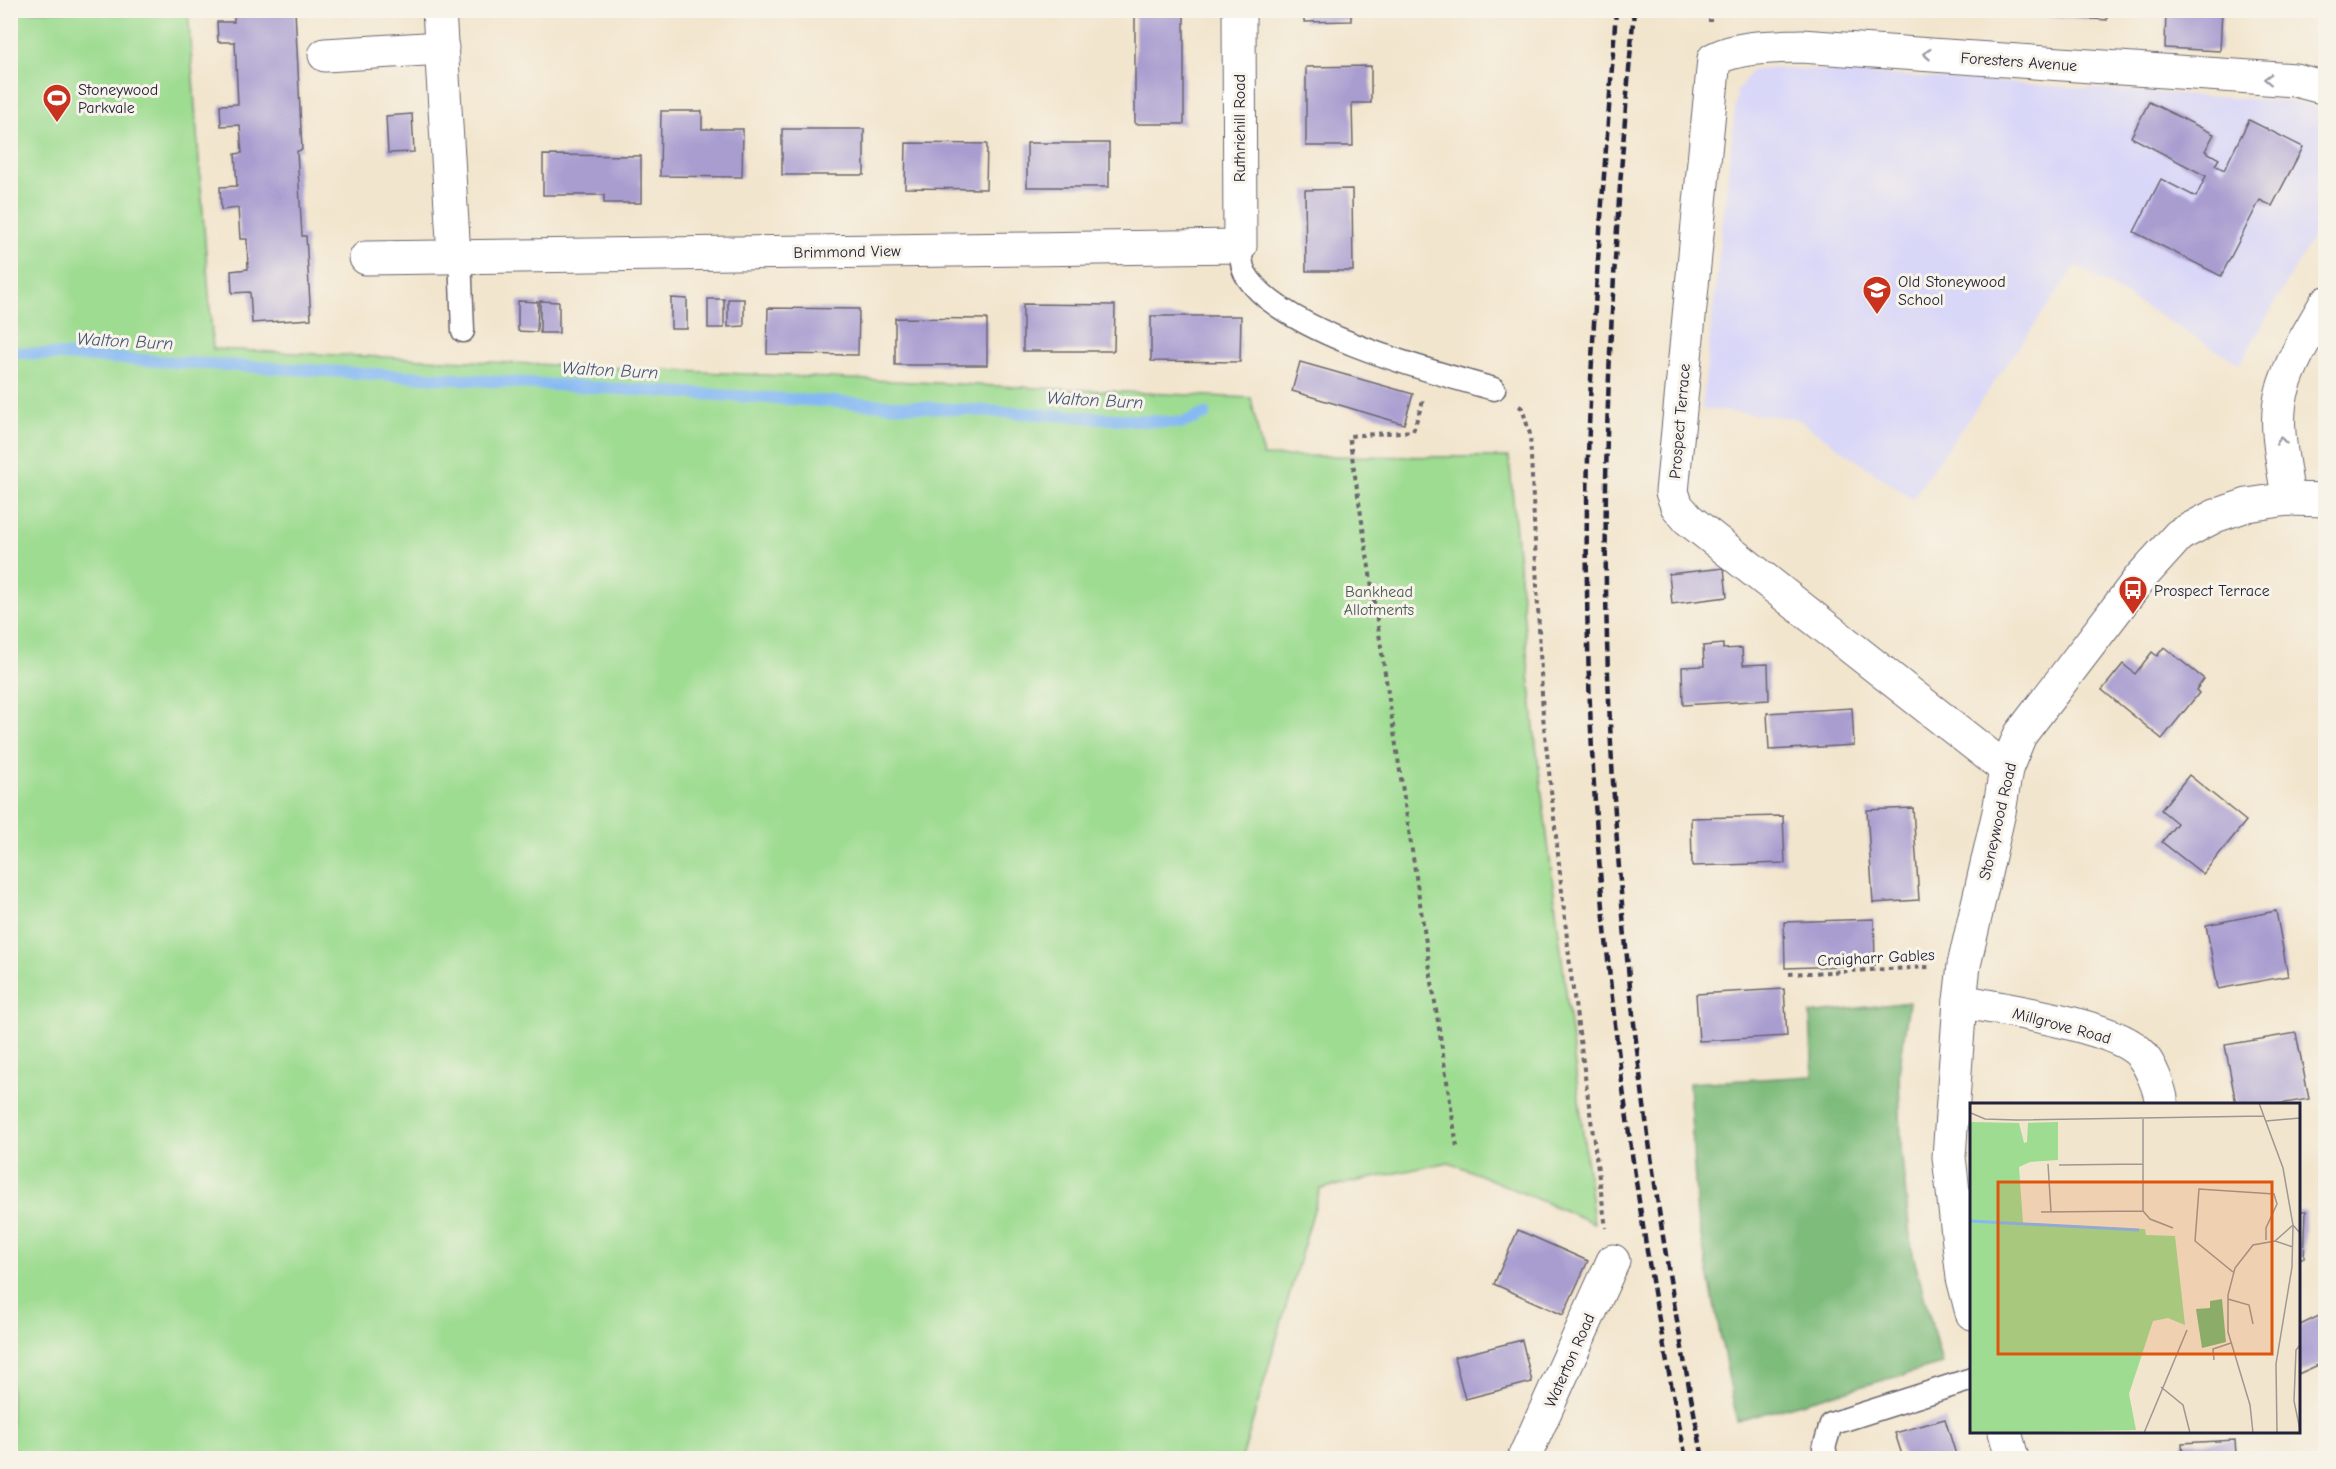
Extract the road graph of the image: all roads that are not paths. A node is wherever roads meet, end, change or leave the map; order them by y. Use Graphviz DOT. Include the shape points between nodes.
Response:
graph roads {
  1 [pos="440,10"];
  2 [pos="1239,10"];
  3 [pos="442,48"];
  4 [pos="325,55"];
  5 [pos="1714,59"];
  6 [pos="2325,88"];
  7 [pos="1240,246"];
  8 [pos="457,256"];
  9 [pos="366,258"];
  10 [pos="2325,303"];
  11 [pos="463,331"];
  12 [pos="1494,389"];
  13 [pos="2288,499"];
  14 [pos="2325,500"];
  15 [pos="2006,769"];
  16 [pos="1960,1001"];
  17 [pos="2162,1103"];
  18 [pos="1613,1261"];
  19 [pos="1970,1308"];
  20 [pos="1970,1379"];
  21 [pos="2006,1433"];
  22 [pos="1524,1458"];
  23 [pos="1827,1458"];
  24 [pos="2012,1458"];
  1 -- 3 [label="street"];
  2 -- 7 [label="street, Ruthriehill Road"];
  3 -- 4 [label="street"];
  3 -- 8 [label="street"];
  6 -- 5 [label="street, Foresters Avenue, one-way" via="2295,81 1801,46 1749,48"];
  5 -- 15 [label="street, Prospect Terrace" via="1672,492 1677,506 1688,519"];
  7 -- 8 [label="street, Brimmond View"];
  7 -- 12 [label="lane" via="1245,272 1266,296 1297,318 1431,372"];
  8 -- 9 [label="street, Brimmond View"];
  8 -- 11 [label="lane"];
  13 -- 10 [label="street, one-way" via="2280,441 2282,393 2300,348"];
  13 -- 14 [label="street, Stoneywood Road"];
  13 -- 15 [label="street, Stoneywood Road" via="2247,505 2179,535 2141,577 2020,735"];
  15 -- 16 [label="street, Stoneywood Road" via="1964,965"];
  16 -- 17 [label="street, Millgrove Road" via="2034,1015 2117,1039 2140,1053"];
  16 -- 19 [label="street, Stoneywood Road" via="1949,1157"];
  18 -- 22 [label="street, Waterton Road"];
  20 -- 23 [label="lane" via="1831,1424 1824,1448"];
  21 -- 24 [label="street"];
}
